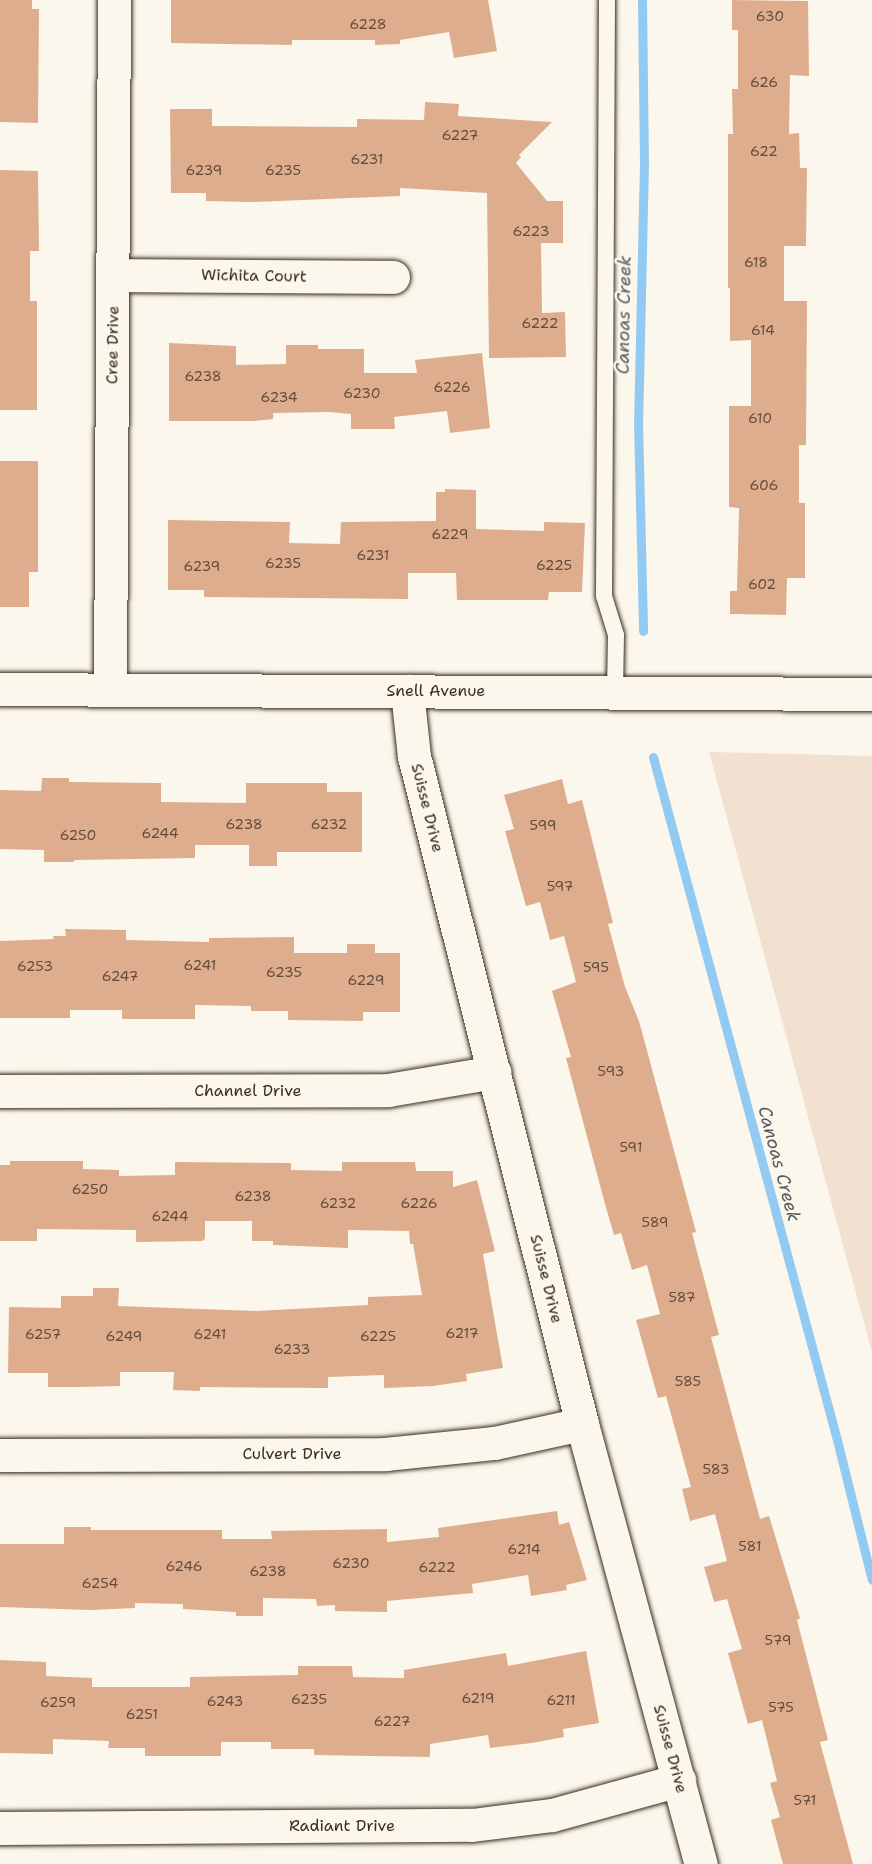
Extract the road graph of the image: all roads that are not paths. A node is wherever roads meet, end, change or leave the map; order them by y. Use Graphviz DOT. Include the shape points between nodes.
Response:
graph roads {
  1 [pos="114,0"];
  2 [pos="607,0"];
  3 [pos="114,274"];
  4 [pos="393,277"];
  5 [pos="0,689"];
  6 [pos="110,690"];
  7 [pos="407,691"];
  8 [pos="615,693"];
  9 [pos="872,694"];
  10 [pos="494,1072"];
  11 [pos="0,1091"];
  12 [pos="582,1424"];
  13 [pos="0,1455"];
  14 [pos="679,1780"];
  15 [pos="0,1828"];
  16 [pos="701,1864"];
  1 -- 3 [label="street, Cree Drive"];
  2 -- 8 [label="lane" via="604,596 616,635"];
  3 -- 4 [label="street, Wichita Court"];
  3 -- 6 [label="street, Cree Drive"];
  5 -- 6 [label="street, Snell Avenue"];
  6 -- 7 [label="street, Snell Avenue"];
  7 -- 8 [label="street, Snell Avenue"];
  7 -- 10 [label="street, Suisse Drive" via="414,756"];
  8 -- 9 [label="street, Snell Avenue"];
  10 -- 11 [label="street, Channel Drive" via="388,1090"];
  10 -- 12 [label="street, Suisse Drive"];
  12 -- 13 [label="street, Culvert Drive" via="494,1443 385,1454"];
  12 -- 14 [label="street, Suisse Drive"];
  14 -- 15 [label="street, Radiant Drive" via="552,1815 472,1826"];
  14 -- 16 [label="street, Suisse Drive"];
}
